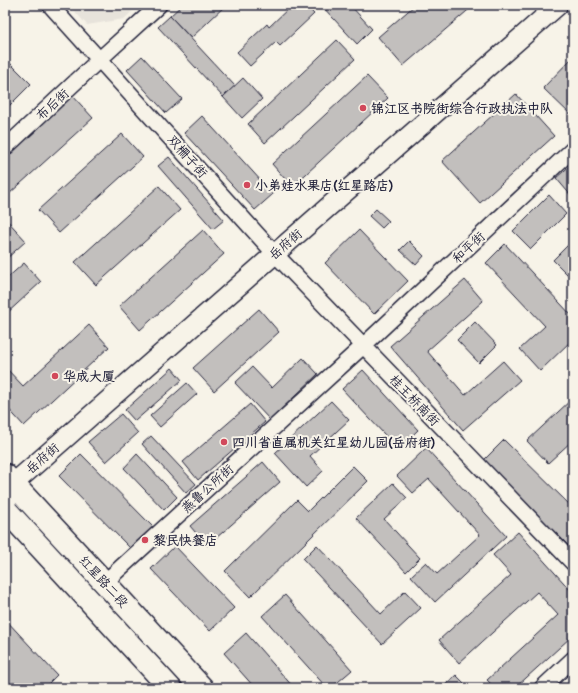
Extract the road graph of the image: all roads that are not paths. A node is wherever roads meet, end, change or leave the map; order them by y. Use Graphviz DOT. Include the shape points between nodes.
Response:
graph roads {
  1 [pos="50,5"];
  2 [pos="159,5"];
  3 [pos="558,5"];
  4 [pos="100,59"];
  5 [pos="5,148"];
  6 [pos="573,149"];
  7 [pos="275,254"];
  8 [pos="363,346"];
  9 [pos="7,486"];
  10 [pos="5,509"];
  11 [pos="573,563"];
  12 [pos="105,582"];
  13 [pos="573,659"];
  14 [pos="170,688"];
  15 [pos="202,688"];
  16 [pos="542,688"];
  1 -- 4 [label="street, 双栅子街"];
  2 -- 4 [label="street, 布后街"];
  3 -- 7 [label="street, 岳府街"];
  4 -- 5 [label="street, 布后街"];
  4 -- 7 [label="street, 双栅子街"];
  6 -- 8 [label="street, 和平街"];
  7 -- 8 [label="street, 桂王桥南街"];
  7 -- 9 [label="street, 岳府街"];
  8 -- 11 [label="street, 桂王桥南街"];
  8 -- 12 [label="street, 燕鲁公所街"];
  9 -- 12 [label="main road, 红星路二段"];
  10 -- 14 [label="main road, 红星路二段"];
  12 -- 15 [label="main road, 红星路二段"];
  13 -- 16 [label="street"];
}
